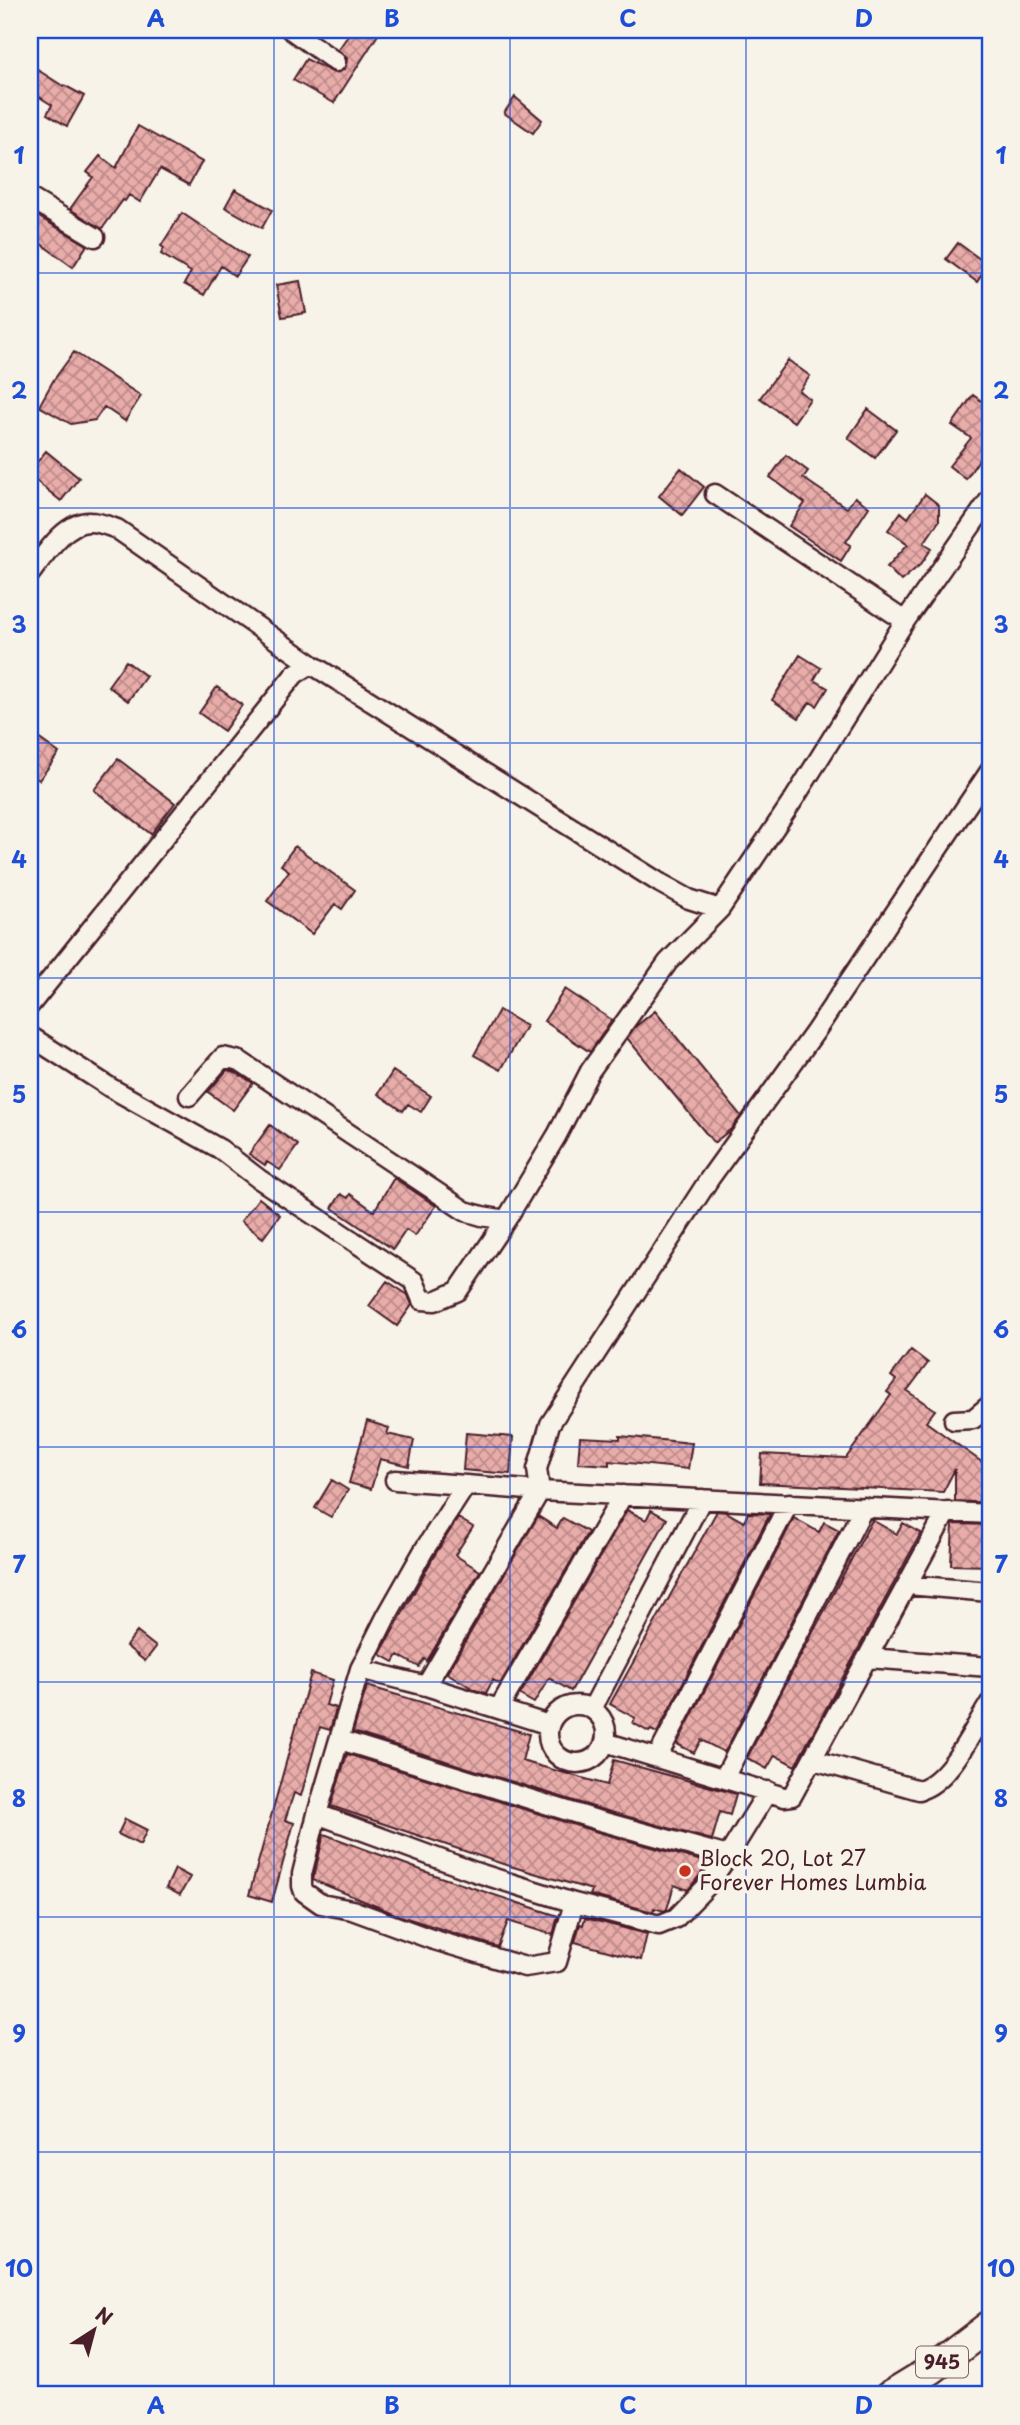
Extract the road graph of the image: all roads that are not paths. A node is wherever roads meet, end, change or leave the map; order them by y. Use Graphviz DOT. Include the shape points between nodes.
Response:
graph roads {
  1 [pos="291,30"];
  2 [pos="335,62"];
  3 [pos="30,198"];
  4 [pos="95,237"];
  5 [pos="715,494"];
  6 [pos="990,499"];
  7 [pos="30,574"];
  8 [pos="905,621"];
  9 [pos="311,664"];
  10 [pos="990,771"];
  11 [pos="720,909"];
  12 [pos="30,1005"];
  13 [pos="30,1036"];
  14 [pos="189,1096"];
  15 [pos="506,1220"];
  16 [pos="990,1405"];
  17 [pos="954,1420"];
  18 [pos="395,1479"];
  19 [pos="466,1485"];
  20 [pos="540,1491"];
  21 [pos="623,1495"];
  22 [pos="702,1499"];
  23 [pos="789,1503"];
  24 [pos="864,1507"];
  25 [pos="947,1511"];
  26 [pos="990,1514"];
  27 [pos="908,1585"];
  28 [pos="990,1592"];
  29 [pos="868,1658"];
  30 [pos="990,1667"];
  31 [pos="360,1669"];
  32 [pos="426,1686"];
  33 [pos="990,1703"];
  34 [pos="499,1708"];
  35 [pos="592,1709"];
  36 [pos="549,1725"];
  37 [pos="340,1740"];
  38 [pos="606,1742"];
  39 [pos="657,1758"];
  40 [pos="814,1760"];
  41 [pos="724,1778"];
  42 [pos="768,1791"];
  43 [pos="317,1814"];
  44 [pos="728,1856"];
  45 [pos="574,1903"];
  46 [pos="990,2325"];
  47 [pos="890,2395"];
  1 -- 2 [label="street"];
  3 -- 4 [label="street"];
  5 -- 8 [label="street"];
  6 -- 8 [label="street"];
  7 -- 9 [label="street" via="67,531 78,524 101,523 117,529"];
  8 -- 11 [label="street"];
  9 -- 11 [label="street" via="660,883"];
  9 -- 12 [label="street" via="295,674"];
  10 -- 20 [label="street" via="815,1032 710,1178 550,1423 537,1468"];
  11 -- 15 [label="street" via="668,962 590,1071"];
  13 -- 15 [label="street" via="220,1149 414,1281 422,1300 435,1301 458,1290"];
  14 -- 15 [label="street" via="223,1057 240,1061 465,1211"];
  16 -- 17 [label="street" via="973,1419"];
  18 -- 19 [label="street"];
  19 -- 20 [label="street"];
  19 -- 31 [label="street" via="424,1550"];
  20 -- 21 [label="street"];
  20 -- 32 [label="street"];
  21 -- 22 [label="street"];
  21 -- 34 [label="street"];
  22 -- 23 [label="street"];
  22 -- 35 [label="street"];
  23 -- 24 [label="street"];
  23 -- 39 [label="street"];
  24 -- 25 [label="street"];
  24 -- 41 [label="street"];
  25 -- 26 [label="street"];
  25 -- 27 [label="street"];
  27 -- 28 [label="street"];
  27 -- 29 [label="street"];
  29 -- 30 [label="street"];
  29 -- 40 [label="street"];
  31 -- 32 [label="street"];
  31 -- 37 [label="street"];
  32 -- 34 [label="street"];
  33 -- 40 [label="street" via="947,1770 929,1787 919,1790"];
  34 -- 36 [label="street"];
  35 -- 36 [label="street" via="567,1707"];
  35 -- 38 [label="street" via="604,1724"];
  36 -- 38 [label="street" via="553,1751 575,1764 589,1762"];
  37 -- 43 [label="street"];
  37 -- 44 [label="street"];
  38 -- 39 [label="street"];
  39 -- 41 [label="street"];
  40 -- 42 [label="street" via="792,1796"];
  41 -- 42 [label="street"];
  42 -- 44 [label="street"];
  43 -- 45 [label="street"];
  43 -- 45 [label="street" via="302,1886 321,1904 525,1967 557,1962"];
  44 -- 45 [label="street" via="687,1908 659,1925"];
  46 -- 47 [label="main road, 945" via="932,2370"];
}
